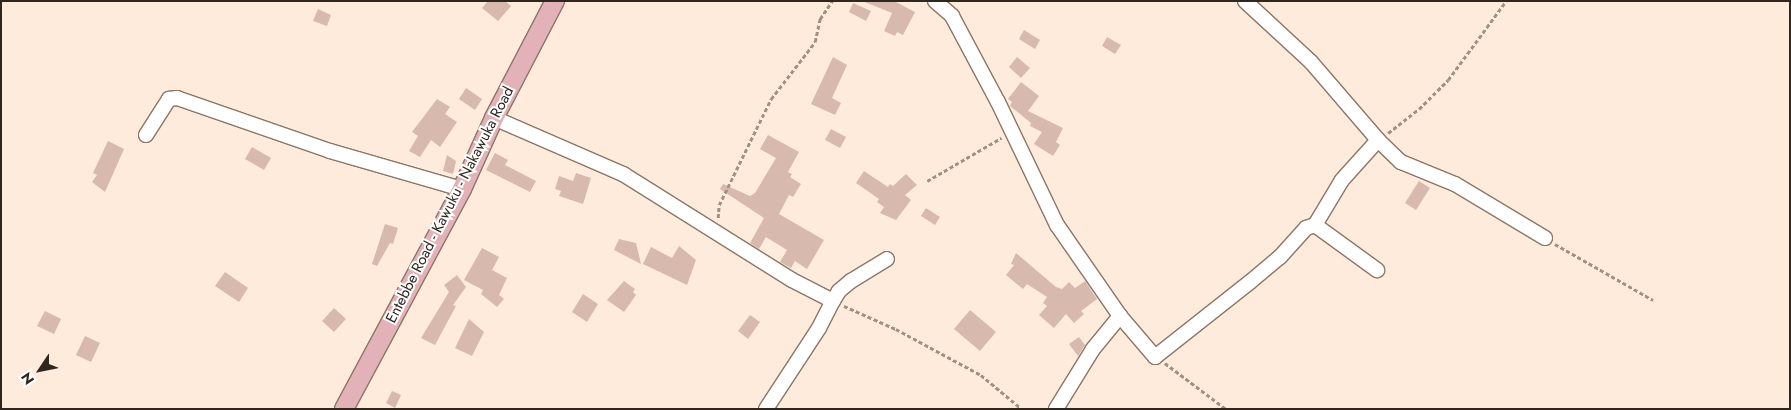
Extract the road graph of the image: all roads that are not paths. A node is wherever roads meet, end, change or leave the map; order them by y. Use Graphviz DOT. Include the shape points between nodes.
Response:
graph roads {
  1 [pos="555,1"];
  2 [pos="935,1"];
  3 [pos="1245,1"];
  4 [pos="494,118"];
  5 [pos="146,135"];
  6 [pos="1378,140"];
  7 [pos="462,189"];
  8 [pos="1314,225"];
  9 [pos="1546,238"];
  10 [pos="887,259"];
  11 [pos="1377,270"];
  12 [pos="834,301"];
  13 [pos="1120,316"];
  14 [pos="344,409"];
  15 [pos="766,409"];
  16 [pos="1056,409"];
  1 -- 4 [label="main road, Entebbe Road - Kawuku - Nakawuka Road"];
  2 -- 13 [label="street" via="952,16 1057,225"];
  3 -- 6 [label="street" via="1310,62"];
  4 -- 7 [label="main road, Entebbe Road - Kawuku - Nakawuka Road"];
  4 -- 12 [label="street" via="623,174 792,280"];
  5 -- 7 [label="street" via="169,99 177,98 330,151"];
  6 -- 8 [label="street" via="1342,180"];
  6 -- 9 [label="street" via="1401,162 1455,184"];
  7 -- 14 [label="main road, Entebbe Road - Kawuku - Nakawuka Road"];
  8 -- 11 [label="street"];
  8 -- 13 [label="street" via="1306,228 1280,257 1250,282 1155,357"];
  10 -- 12 [label="street" via="851,281 839,291"];
  12 -- 15 [label="street"];
  13 -- 16 [label="street" via="1093,349"];
}
